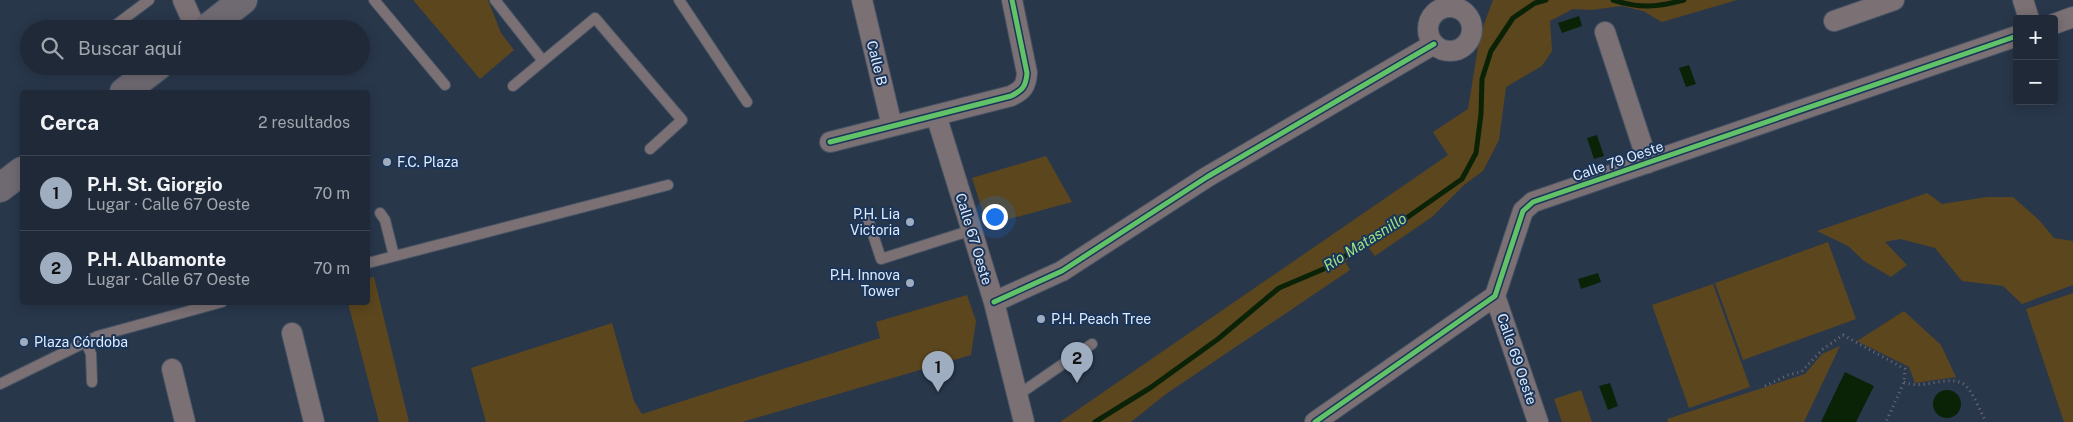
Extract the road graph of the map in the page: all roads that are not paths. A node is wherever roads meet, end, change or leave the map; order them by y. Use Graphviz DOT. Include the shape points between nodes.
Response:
graph roads {
  1 [pos="149,0"];
  2 [pos="182,0"];
  3 [pos="374,0"];
  4 [pos="495,0"];
  5 [pos="679,0"];
  6 [pos="862,0"];
  7 [pos="1012,0"];
  8 [pos="1894,0"];
  9 [pos="2023,0"];
  10 [pos="2028,15"];
  11 [pos="2073,17"];
  12 [pos="123,20"];
  13 [pos="192,20"];
  14 [pos="1834,21"];
  15 [pos="2058,23"];
  16 [pos="1605,32"];
  17 [pos="2013,37"];
  18 [pos="1434,44"];
  19 [pos="544,61"];
  20 [pos="142,75"];
  21 [pos="445,85"];
  22 [pos="513,86"];
  23 [pos="126,90"];
  24 [pos="747,102"];
  25 [pos="936,115"];
  26 [pos="892,126"];
  27 [pos="830,142"];
  28 [pos="650,149"];
  29 [pos="1648,163"];
  30 [pos="20,173"];
  31 [pos="668,185"];
  32 [pos="0,188"];
  33 [pos="380,213"];
  34 [pos="867,216"];
  35 [pos="972,230"];
  36 [pos="394,256"];
  37 [pos="370,262"];
  38 [pos="1495,296"];
  39 [pos="994,302"];
  40 [pos="211,305"];
  41 [pos="292,333"];
  42 [pos="86,342"];
  43 [pos="1092,344"];
  44 [pos="172,369"];
  45 [pos="92,382"];
  46 [pos="0,384"];
  47 [pos="1018,396"];
  48 [pos="185,422"];
  49 [pos="314,422"];
  50 [pos="1024,422"];
  51 [pos="1315,422"];
  52 [pos="1538,422"];
  1 -- 12 [label="lane"];
  2 -- 13 [label="street"];
  3 -- 21 [label="lane"];
  4 -- 19 [label="lane"];
  5 -- 24 [label="lane"];
  6 -- 26 [label="street, Calle B"];
  7 -- 25 [label="street" via="1027,73 1021,92"];
  8 -- 14 [label="street"];
  9 -- 10 [label="street"];
  11 -- 15 [label="street"];
  16 -- 29 [label="street"];
  17 -- 29 [label="street, Calle 79 Oeste"];
  18 -- 39 [label="street" via="1207,177 1062,271"];
  19 -- 22 [label="lane"];
  19 -- 28 [label="lane" via="595,18 682,120"];
  20 -- 23 [label="main road"];
  25 -- 26 [label="street"];
  25 -- 35 [label="street, Calle 67 Oeste"];
  26 -- 27 [label="street"];
  29 -- 38 [label="street, Calle 79 Oeste" via="1533,202 1523,211"];
  30 -- 32 [label="main road"];
  31 -- 36 [label="lane"];
  33 -- 36 [label="lane" via="385,220"];
  34 -- 35 [label="lane" via="881,259"];
  35 -- 39 [label="street, Calle 67 Oeste"];
  36 -- 37 [label="lane"];
  38 -- 51 [label="street"];
  38 -- 52 [label="street, Calle 69 Oeste"];
  39 -- 47 [label="street, Calle 67 Oeste"];
  40 -- 42 [label="lane"];
  41 -- 49 [label="street"];
  42 -- 45 [label="lane" via="91,354"];
  42 -- 46 [label="lane"];
  43 -- 47 [label="lane"];
  44 -- 48 [label="street"];
  47 -- 50 [label="street, Calle 67 Oeste"];
}
